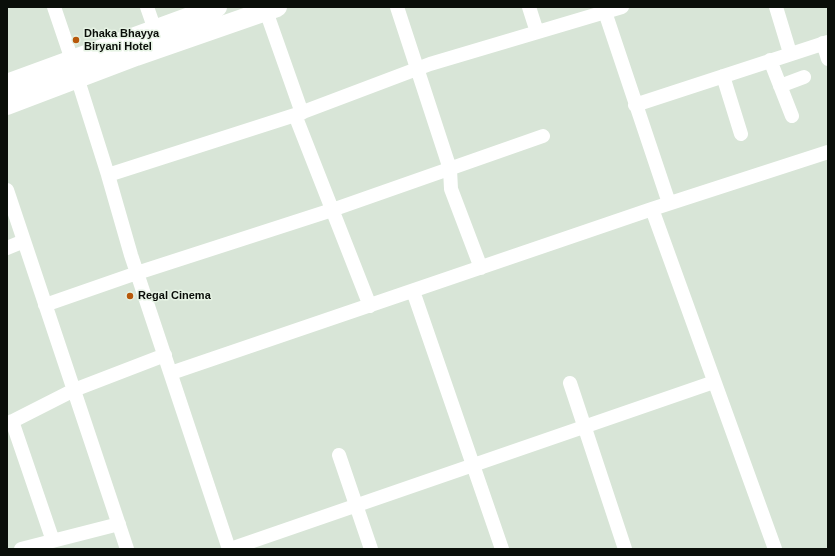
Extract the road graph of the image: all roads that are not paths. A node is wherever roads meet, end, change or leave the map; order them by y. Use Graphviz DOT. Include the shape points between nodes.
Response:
graph roads {
  1 [pos="54,7"];
  2 [pos="147,7"];
  3 [pos="217,7"];
  4 [pos="397,7"];
  5 [pos="529,7"];
  6 [pos="622,7"];
  7 [pos="776,7"];
  8 [pos="271,9"];
  9 [pos="604,12"];
  10 [pos="155,30"];
  11 [pos="537,32"];
  12 [pos="826,42"];
  13 [pos="790,53"];
  14 [pos="828,59"];
  15 [pos="770,60"];
  16 [pos="75,69"];
  17 [pos="417,70"];
  18 [pos="723,76"];
  19 [pos="804,77"];
  20 [pos="7,84"];
  21 [pos="780,86"];
  22 [pos="7,105"];
  23 [pos="635,105"];
  24 [pos="299,114"];
  25 [pos="792,116"];
  26 [pos="741,134"];
  27 [pos="543,136"];
  28 [pos="828,152"];
  29 [pos="450,169"];
  30 [pos="108,175"];
  31 [pos="7,190"];
  32 [pos="669,203"];
  33 [pos="652,209"];
  34 [pos="332,210"];
  35 [pos="24,241"];
  36 [pos="7,248"];
  37 [pos="481,268"];
  38 [pos="137,273"];
  39 [pos="413,292"];
  40 [pos="46,305"];
  41 [pos="370,306"];
  42 [pos="165,355"];
  43 [pos="171,373"];
  44 [pos="714,382"];
  45 [pos="570,383"];
  46 [pos="74,390"];
  47 [pos="10,423"];
  48 [pos="585,428"];
  49 [pos="340,455"];
  50 [pos="473,467"];
  51 [pos="356,506"];
  52 [pos="118,524"];
  53 [pos="54,541"];
  54 [pos="21,549"];
  55 [pos="127,549"];
  56 [pos="229,549"];
  57 [pos="371,549"];
  58 [pos="502,549"];
  59 [pos="625,549"];
  60 [pos="775,549"];
  1 -- 16 [label="street"];
  2 -- 10 [label="street"];
  3 -- 10 [label="highway"];
  4 -- 17 [label="street"];
  5 -- 11 [label="street"];
  6 -- 9 [label="street"];
  7 -- 13 [label="street"];
  8 -- 16 [label="highway"];
  8 -- 24 [label="street"];
  9 -- 11 [label="street"];
  9 -- 23 [label="street"];
  10 -- 16 [label="highway"];
  11 -- 17 [label="street"];
  12 -- 13 [label="street"];
  12 -- 14 [label="street"];
  13 -- 15 [label="street"];
  15 -- 18 [label="street"];
  15 -- 21 [label="street"];
  16 -- 20 [label="highway"];
  16 -- 22 [label="highway"];
  16 -- 30 [label="street"];
  17 -- 24 [label="street"];
  17 -- 29 [label="street"];
  18 -- 23 [label="street"];
  18 -- 26 [label="street"];
  19 -- 21 [label="street"];
  21 -- 25 [label="street"];
  23 -- 32 [label="street"];
  24 -- 30 [label="street"];
  24 -- 34 [label="street"];
  27 -- 29 [label="street"];
  28 -- 32 [label="street"];
  29 -- 34 [label="street"];
  29 -- 37 [label="street" via="451,189"];
  30 -- 38 [label="street"];
  31 -- 35 [label="street"];
  32 -- 33 [label="street"];
  33 -- 37 [label="street"];
  33 -- 44 [label="street"];
  34 -- 38 [label="street"];
  34 -- 41 [label="street"];
  35 -- 36 [label="street"];
  35 -- 40 [label="street"];
  37 -- 39 [label="street"];
  38 -- 40 [label="street"];
  38 -- 42 [label="street"];
  39 -- 41 [label="street"];
  39 -- 50 [label="street"];
  40 -- 46 [label="street"];
  41 -- 43 [label="street"];
  42 -- 43 [label="street"];
  42 -- 46 [label="street"];
  43 -- 56 [label="street"];
  44 -- 48 [label="street"];
  44 -- 60 [label="street"];
  45 -- 48 [label="street"];
  46 -- 47 [label="street"];
  46 -- 52 [label="street"];
  47 -- 53 [label="street"];
  48 -- 50 [label="street"];
  48 -- 59 [label="street"];
  49 -- 51 [label="street"];
  50 -- 51 [label="street"];
  50 -- 58 [label="street"];
  51 -- 56 [label="street"];
  51 -- 57 [label="street"];
  52 -- 53 [label="street"];
  52 -- 55 [label="street"];
  53 -- 54 [label="street"];
}
